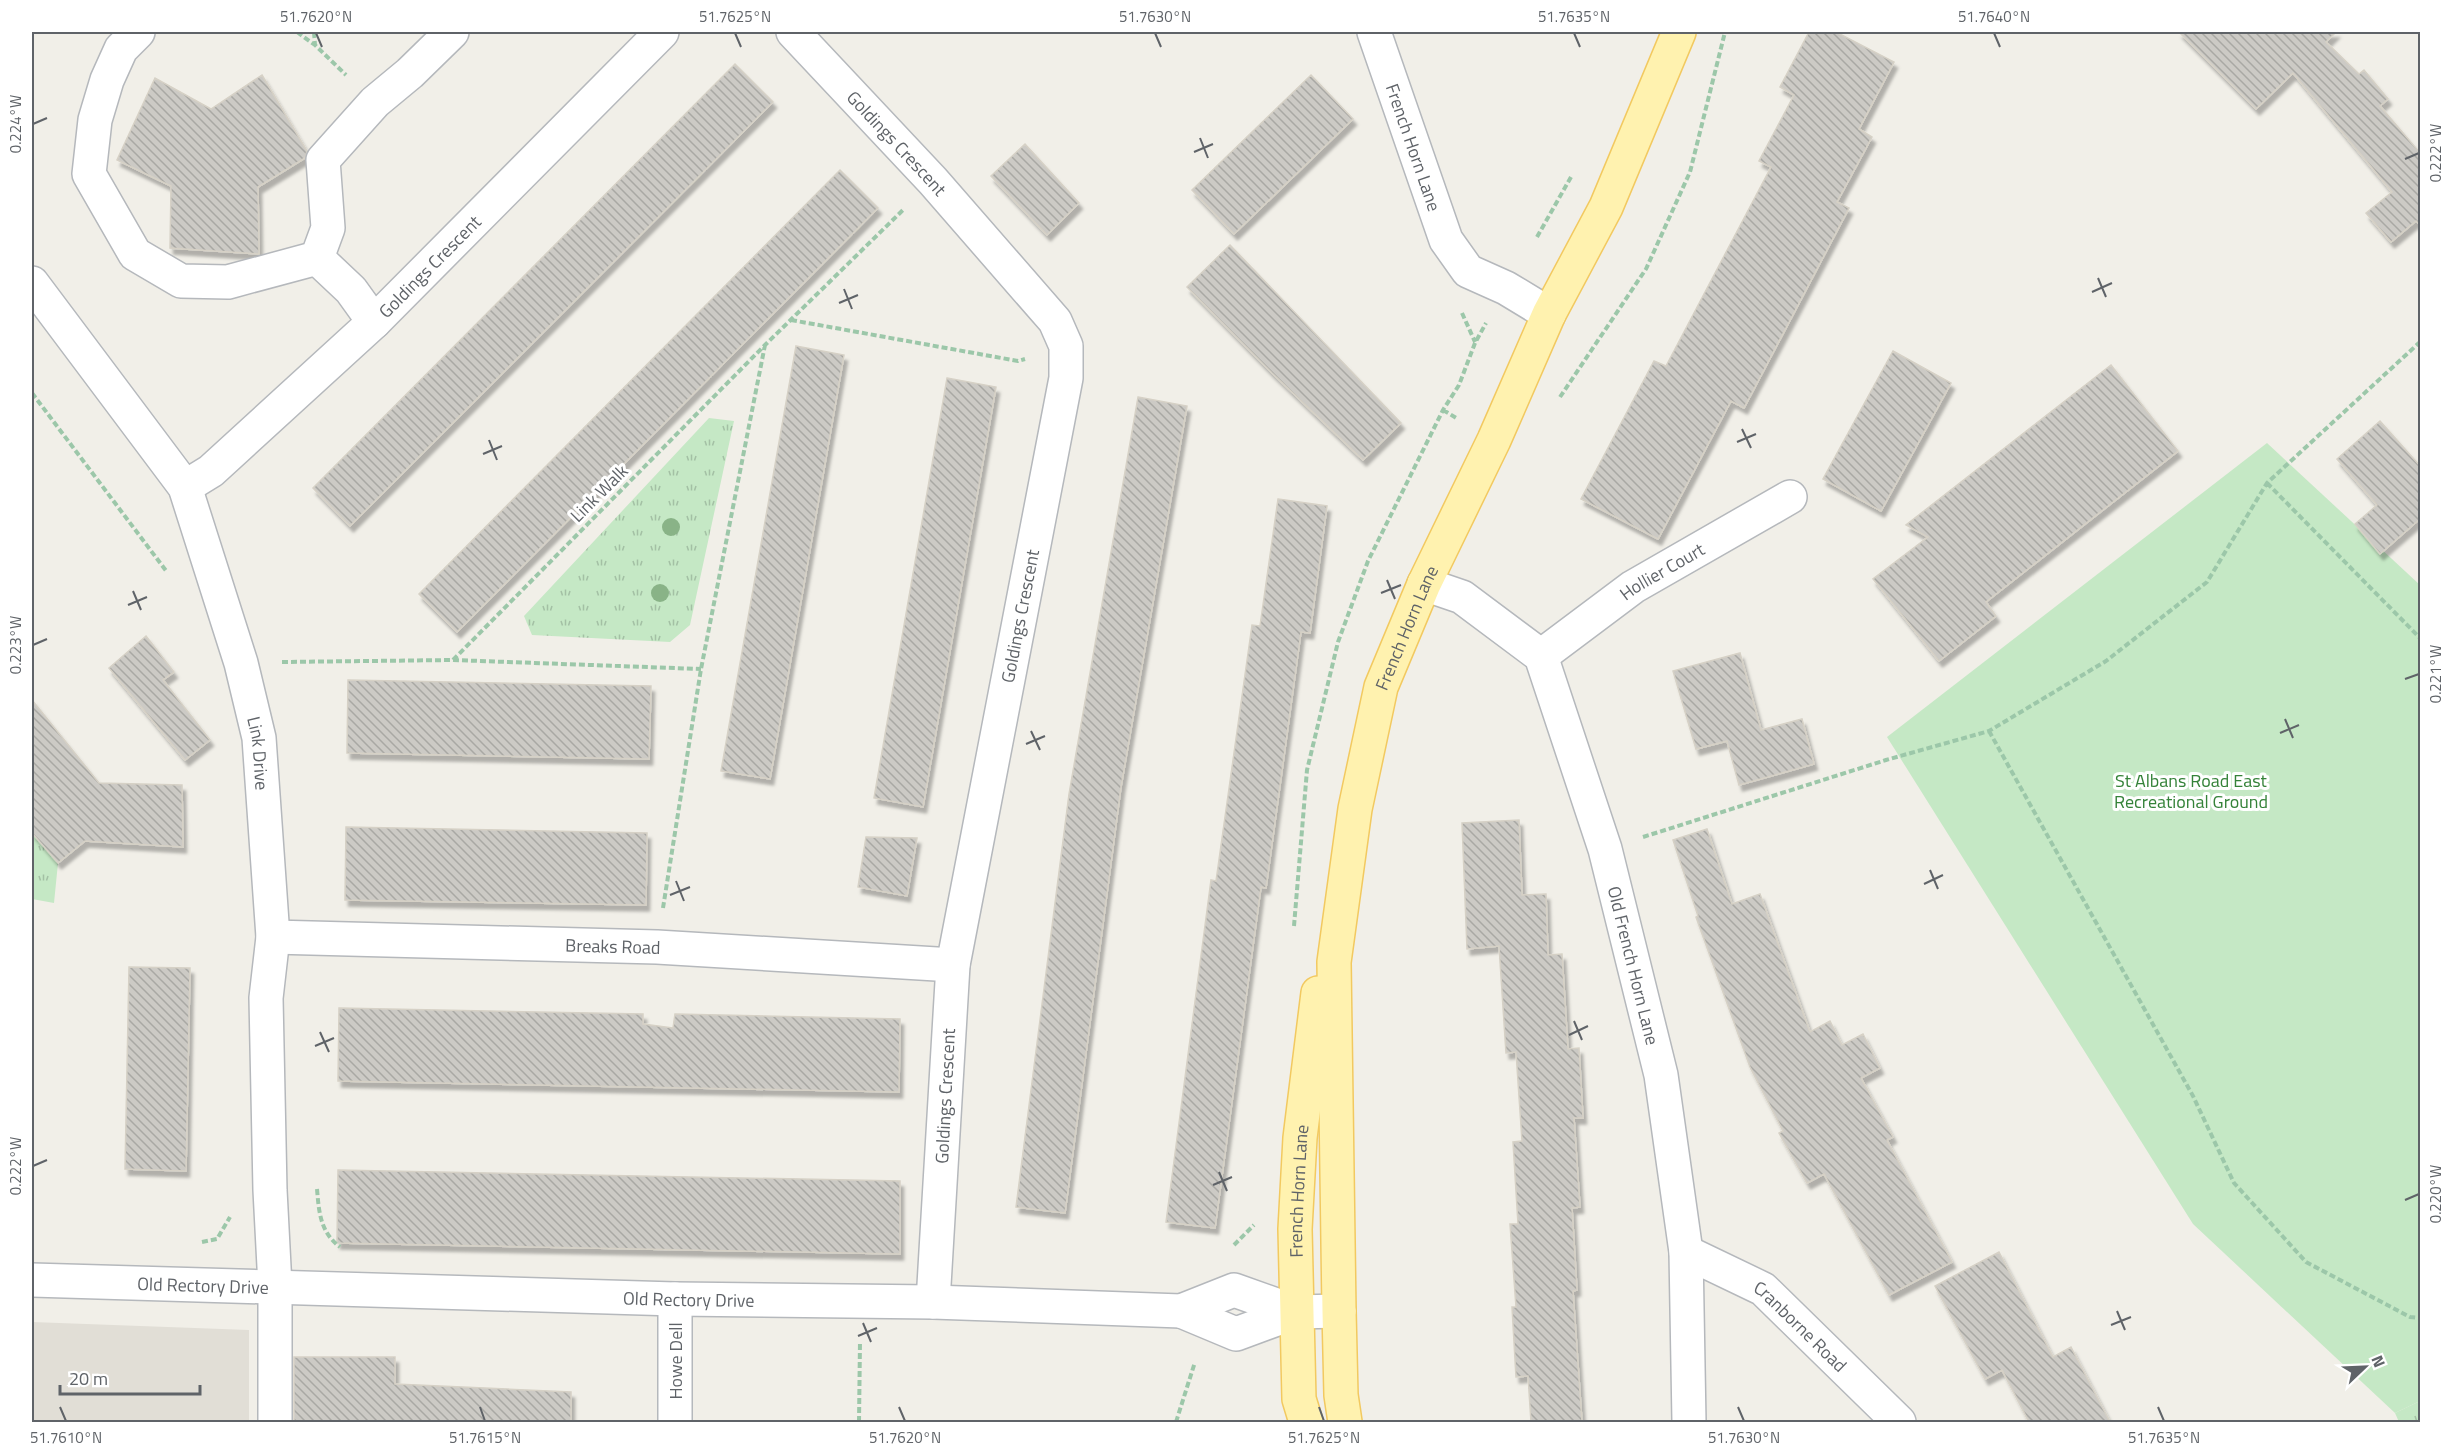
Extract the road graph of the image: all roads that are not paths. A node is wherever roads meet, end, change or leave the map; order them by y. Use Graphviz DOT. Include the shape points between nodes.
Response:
graph roads {
  1 [pos="138,32"];
  2 [pos="452,32"];
  3 [pos="662,32"];
  4 [pos="793,32"];
  5 [pos="1374,32"];
  6 [pos="1679,32"];
  7 [pos="317,258"];
  8 [pos="32,284"];
  9 [pos="1550,314"];
  10 [pos="374,322"];
  11 [pos="185,487"];
  12 [pos="1790,497"];
  13 [pos="1424,584"];
  14 [pos="1541,656"];
  15 [pos="273,938"];
  16 [pos="1334,962"];
  17 [pos="953,965"];
  18 [pos="1686,1252"];
  19 [pos="32,1280"];
  20 [pos="275,1286"];
  21 [pos="675,1299"];
  22 [pos="933,1302"];
  23 [pos="1339,1311"];
  24 [pos="1296,1312"];
  25 [pos="275,1422"];
  26 [pos="675,1422"];
  27 [pos="1306,1422"];
  28 [pos="1346,1422"];
  29 [pos="1689,1422"];
  30 [pos="1899,1422"];
  1 -- 7 [label="street" via="121,49 107,81 95,120 89,174 135,254 181,281 228,282"];
  2 -- 7 [label="street" via="375,102 323,160 328,228"];
  3 -- 10 [label="street, Goldings Crescent"];
  4 -- 17 [label="street, Goldings Crescent" via="1055,321 1066,346 1066,378"];
  5 -- 9 [label="street, French Horn Lane" via="1446,240 1468,271"];
  6 -- 9 [label="main road, French Horn Lane" via="1606,207"];
  7 -- 10 [label="street" via="351,290"];
  8 -- 11 [label="street, Link Drive"];
  9 -- 13 [label="main road, French Horn Lane"];
  10 -- 11 [label="street, Goldings Crescent" via="212,471"];
  11 -- 15 [label="street, Link Drive" via="241,663 259,738"];
  12 -- 14 [label="street, Hollier Court" via="1633,587"];
  13 -- 14 [label="street" via="1462,597"];
  13 -- 16 [label="main road, French Horn Lane" via="1381,687 1355,809"];
  14 -- 18 [label="street, Old French Horn Lane" via="1605,849 1661,1076"];
  15 -- 17 [label="street, Breaks Road" via="657,947"];
  15 -- 20 [label="street, Link Drive" via="266,998"];
  16 -- 23 [label="main road, French Horn Lane"];
  16 -- 24 [label="main road, French Horn Lane" via="1317,995 1300,1138"];
  17 -- 22 [label="street, Goldings Crescent"];
  18 -- 29 [label="street, Old French Horn Lane"];
  18 -- 30 [label="street, Cranborne Road" via="1762,1289"];
  19 -- 20 [label="street, Old Rectory Drive"];
  20 -- 21 [label="street, Old Rectory Drive"];
  20 -- 25 [label="street, Link Drive"];
  21 -- 22 [label="street, Old Rectory Drive"];
  21 -- 26 [label="street, Howe Dell"];
  22 -- 24 [label="street, Old Rectory Drive" via="1180,1311 1236,1334"];
  23 -- 24 [label="street"];
  23 -- 28 [label="main road, French Horn Lane" via="1341,1395"];
  24 -- 27 [label="main road, French Horn Lane" via="1299,1399"];
}
